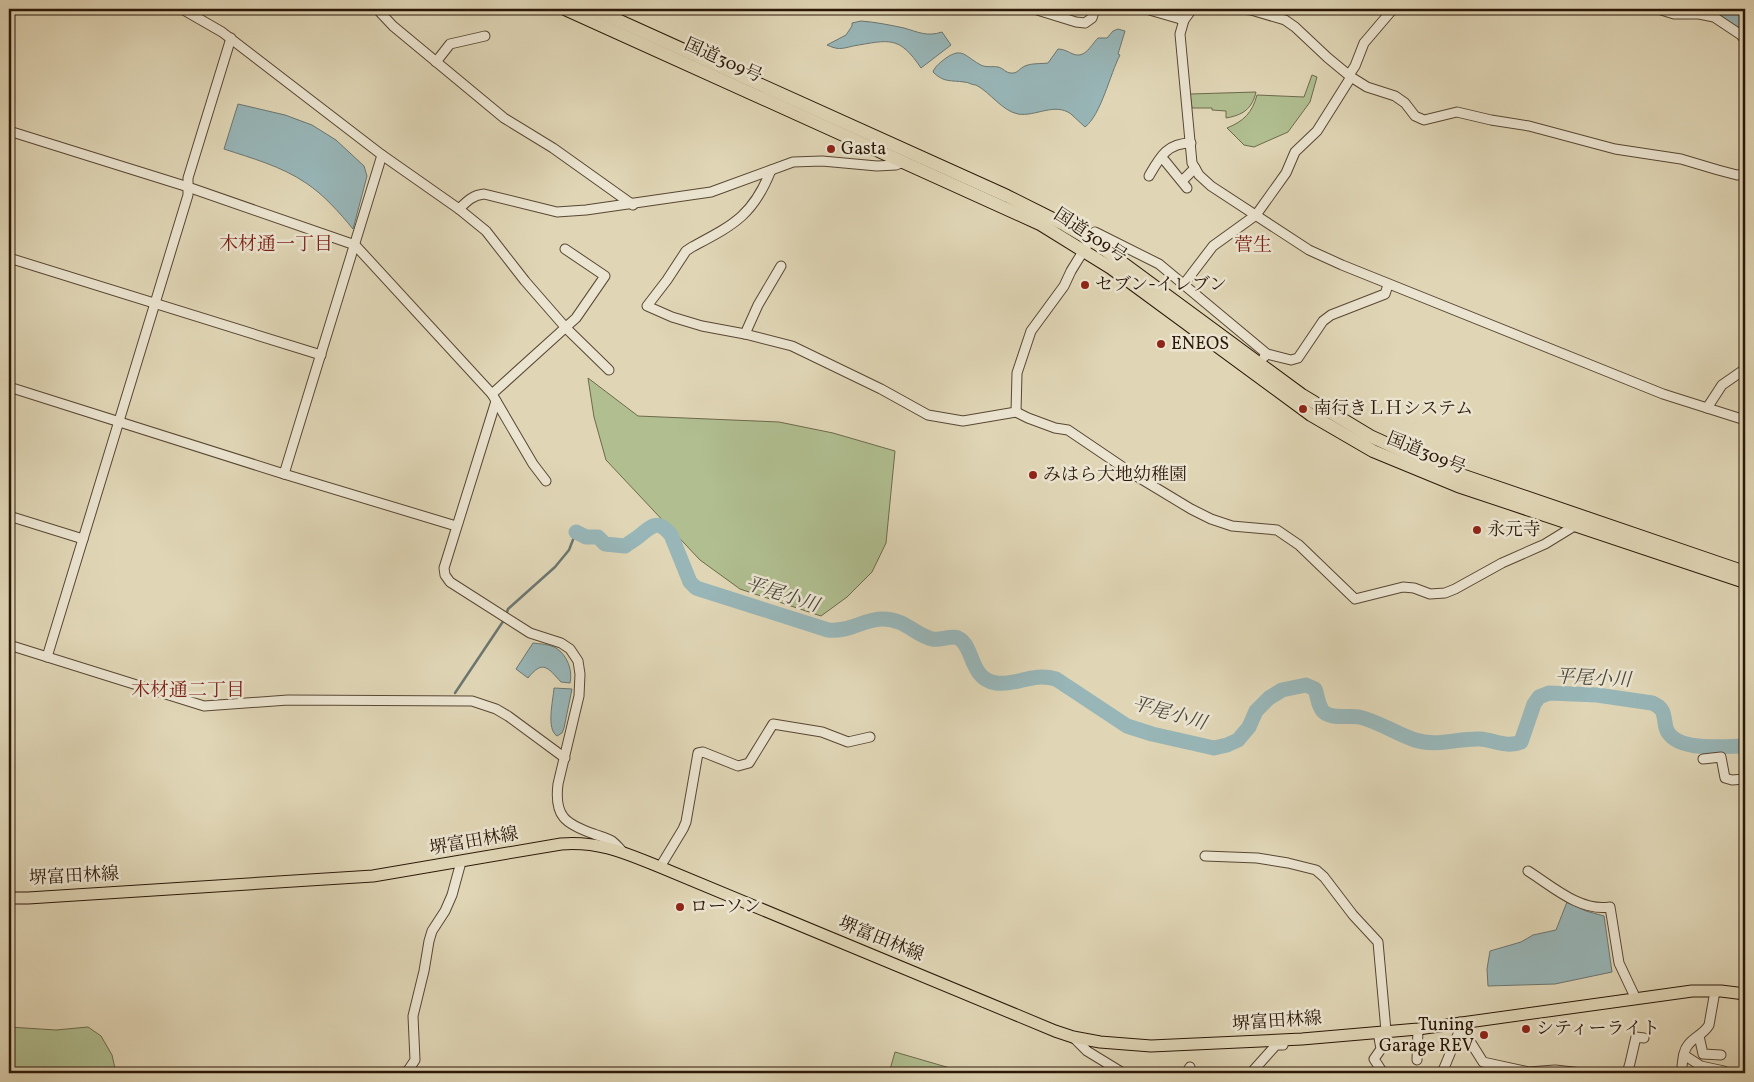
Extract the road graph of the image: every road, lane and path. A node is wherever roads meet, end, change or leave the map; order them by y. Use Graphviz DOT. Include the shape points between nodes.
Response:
graph roads {
  1 [pos="11,9"];
  2 [pos="182,9"];
  3 [pos="380,9"];
  4 [pos="565,9"];
  5 [pos="593,9"];
  6 [pos="951,9"];
  7 [pos="973,9"];
  8 [pos="1034,9"];
  9 [pos="1095,9"];
  10 [pos="1146,9"];
  11 [pos="1192,9"];
  12 [pos="1241,9"];
  13 [pos="1393,9"];
  14 [pos="1658,9"];
  15 [pos="1739,9"];
  16 [pos="1745,13"];
  17 [pos="9,17"];
  18 [pos="1184,20"];
  19 [pos="485,36"];
  20 [pos="231,38"];
  21 [pos="1745,40"];
  22 [pos="436,62"];
  23 [pos="1350,76"];
  24 [pos="9,131"];
  25 [pos="1190,143"];
  26 [pos="382,155"];
  27 [pos="1165,161"];
  28 [pos="903,162"];
  29 [pos="1195,168"];
  30 [pos="771,170"];
  31 [pos="1745,174"];
  32 [pos="1149,176"];
  33 [pos="188,187"];
  34 [pos="632,205"];
  35 [pos="459,209"];
  36 [pos="1256,215"];
  37 [pos="355,245"];
  38 [pos="1087,245"];
  39 [pos="565,249"];
  40 [pos="9,258"];
  41 [pos="782,266"];
  42 [pos="1184,284"];
  43 [pos="1388,284"];
  44 [pos="155,303"];
  45 [pos="566,328"];
  46 [pos="745,334"];
  47 [pos="1267,354"];
  48 [pos="321,355"];
  49 [pos="1256,363"];
  50 [pos="1745,368"];
  51 [pos="609,370"];
  52 [pos="9,387"];
  53 [pos="494,397"];
  54 [pos="1707,408"];
  55 [pos="1016,412"];
  56 [pos="1745,420"];
  57 [pos="118,421"];
  58 [pos="284,474"];
  59 [pos="546,481"];
  60 [pos="9,516"];
  61 [pos="1578,520"];
  62 [pos="456,526"];
  63 [pos="83,539"];
  64 [pos="1745,572"];
  65 [pos="1745,582"];
  66 [pos="9,646"];
  67 [pos="47,657"];
  68 [pos="870,737"];
  69 [pos="565,758"];
  70 [pos="1703,758"];
  71 [pos="1745,778"];
  72 [pos="624,853"];
  73 [pos="1205,856"];
  74 [pos="461,862"];
  75 [pos="660,867"];
  76 [pos="1528,871"];
  77 [pos="9,898"];
  78 [pos="1714,991"];
  79 [pos="1745,994"];
  80 [pos="1636,999"];
  81 [pos="1461,1025"];
  82 [pos="1418,1029"];
  83 [pos="1382,1032"];
  84 [pos="1699,1036"];
  85 [pos="1073,1038"];
  86 [pos="1644,1038"];
  87 [pos="1286,1040"];
  88 [pos="1684,1055"];
  89 [pos="1721,1055"];
  90 [pos="1417,1060"];
  91 [pos="1724,1071"];
  92 [pos="396,1073"];
  93 [pos="1123,1073"];
  94 [pos="1251,1073"];
  95 [pos="1383,1073"];
  96 [pos="1442,1073"];
  97 [pos="1582,1073"];
  98 [pos="1626,1073"];
  99 [pos="1681,1073"];
  1 -- 17 [label="street"];
  2 -- 20 [label="street"];
  3 -- 22 [label="street" via="393,26"];
  4 -- 28 [label="highway, 国道309号"];
  5 -- 38 [label="highway, 国道309号" via="1007,196 1051,218"];
  6 -- 7 [label="street"];
  8 -- 9 [label="street" via="1085,23 1092,18"];
  10 -- 18 [label="street"];
  11 -- 18 [label="street"];
  12 -- 23 [label="street" via="1285,20"];
  13 -- 23 [label="street" via="1364,43"];
  14 -- 21 [label="street" via="1674,14 1714,17"];
  15 -- 16 [label="street"];
  18 -- 25 [label="street" via="1180,34"];
  19 -- 22 [label="street" via="450,44"];
  20 -- 26 [label="street"];
  20 -- 33 [label="street"];
  22 -- 34 [label="street" via="504,118 553,148"];
  23 -- 31 [label="street" via="1368,87 1395,96 1415,116 1424,120 1457,112 1529,126 1615,149 1681,159"];
  23 -- 36 [label="street" via="1317,130 1295,152 1286,173"];
  24 -- 33 [label="street"];
  25 -- 29 [label="street"];
  25 -- 32 [label="street" via="1170,148"];
  26 -- 35 [label="street"];
  26 -- 37 [label="street"];
  27 -- 29 [label="street" via="1184,184"];
  28 -- 30 [label="street" via="877,166 793,162"];
  28 -- 38 [label="highway, 国道309号"];
  29 -- 36 [label="street" via="1211,186"];
  30 -- 34 [label="street" via="711,192"];
  30 -- 46 [label="street" via="746,213 686,251 647,306 702,326"];
  33 -- 37 [label="street"];
  33 -- 44 [label="street"];
  34 -- 35 [label="street" via="557,212 484,194 467,200"];
  35 -- 45 [label="street" via="486,231"];
  36 -- 42 [label="street" via="1213,246"];
  36 -- 43 [label="street" via="1309,250"];
  37 -- 48 [label="street"];
  37 -- 53 [label="street"];
  38 -- 42 [label="street" via="1095,232 1159,264"];
  38 -- 49 [label="highway, 国道309号" via="1123,262"];
  38 -- 55 [label="street" via="1064,286 1031,331 1017,373"];
  38 -- 61 [label="highway, 国道309号" via="1111,268 1280,393 1342,434 1440,479"];
  39 -- 45 [label="street" via="604,276"];
  40 -- 44 [label="street"];
  41 -- 46 [label="street"];
  42 -- 47 [label="street"];
  43 -- 47 [label="street" via="1385,294 1323,320 1298,358 1291,360"];
  43 -- 54 [label="street" via="1663,394"];
  44 -- 48 [label="street"];
  44 -- 57 [label="street"];
  45 -- 51 [label="street"];
  45 -- 53 [label="street"];
  46 -- 55 [label="street" via="792,346 928,415 963,421"];
  47 -- 49 [label="street"];
  48 -- 58 [label="street"];
  49 -- 61 [label="highway, 国道309号" via="1316,404 1406,454"];
  50 -- 54 [label="street" via="1722,385"];
  52 -- 57 [label="street"];
  53 -- 59 [label="street"];
  53 -- 62 [label="street"];
  54 -- 56 [label="street"];
  55 -- 61 [label="street" via="1068,430 1133,474 1211,519 1232,526 1277,530 1299,545 1355,599 1403,587 1430,594 1445,593 1545,544"];
  57 -- 58 [label="street"];
  57 -- 63 [label="street"];
  58 -- 62 [label="street"];
  60 -- 63 [label="street"];
  61 -- 64 [label="highway, 国道309号"];
  61 -- 65 [label="highway, 国道309号"];
  62 -- 69 [label="street" via="444,568 450,582 530,632 561,643 578,661 578,696"];
  63 -- 67 [label="street"];
  66 -- 67 [label="street"];
  67 -- 69 [label="street" via="204,706 288,700 472,701 508,716"];
  68 -- 75 [label="street" via="848,742 822,732 773,724 743,765 698,753 686,822"];
  69 -- 72 [label="street" via="557,798 558,809 564,819 612,841"];
  70 -- 71 [label="street" via="1721,757 1725,778"];
  72 -- 74 [label="main road, 堺富田林線" via="596,845 568,844"];
  72 -- 75 [label="main road, 堺富田林線"];
  73 -- 83 [label="street" via="1280,862 1316,870 1324,877 1378,942"];
  74 -- 77 [label="main road, 堺富田林線" via="354,878"];
  74 -- 92 [label="street" via="452,895 429,940 413,1016 415,1060 408,1072"];
  75 -- 85 [label="main road, 堺富田林線"];
  76 -- 80 [label="street" via="1572,899 1601,909 1610,907 1619,963"];
  78 -- 79 [label="main road, 堺富田林線"];
  78 -- 80 [label="main road, 堺富田林線"];
  78 -- 84 [label="street" via="1709,1025"];
  80 -- 81 [label="main road, 堺富田林線"];
  81 -- 82 [label="main road, 堺富田林線"];
  81 -- 96 [label="street"];
  81 -- 97 [label="street" via="1483,1062 1529,1072"];
  82 -- 83 [label="main road, 堺富田林線"];
  82 -- 90 [label="street"];
  83 -- 87 [label="main road, 堺富田林線"];
  83 -- 95 [label="street" via="1381,1049 1374,1059"];
  84 -- 88 [label="street"];
  84 -- 89 [label="street" via="1702,1054"];
  85 -- 87 [label="main road, 堺富田林線" via="1151,1046"];
  85 -- 93 [label="street"];
  86 -- 98 [label="street" via="1636,1038"];
  87 -- 94 [label="street"];
  88 -- 91 [label="street" via="1701,1066"];
  88 -- 99 [label="street"];
}
